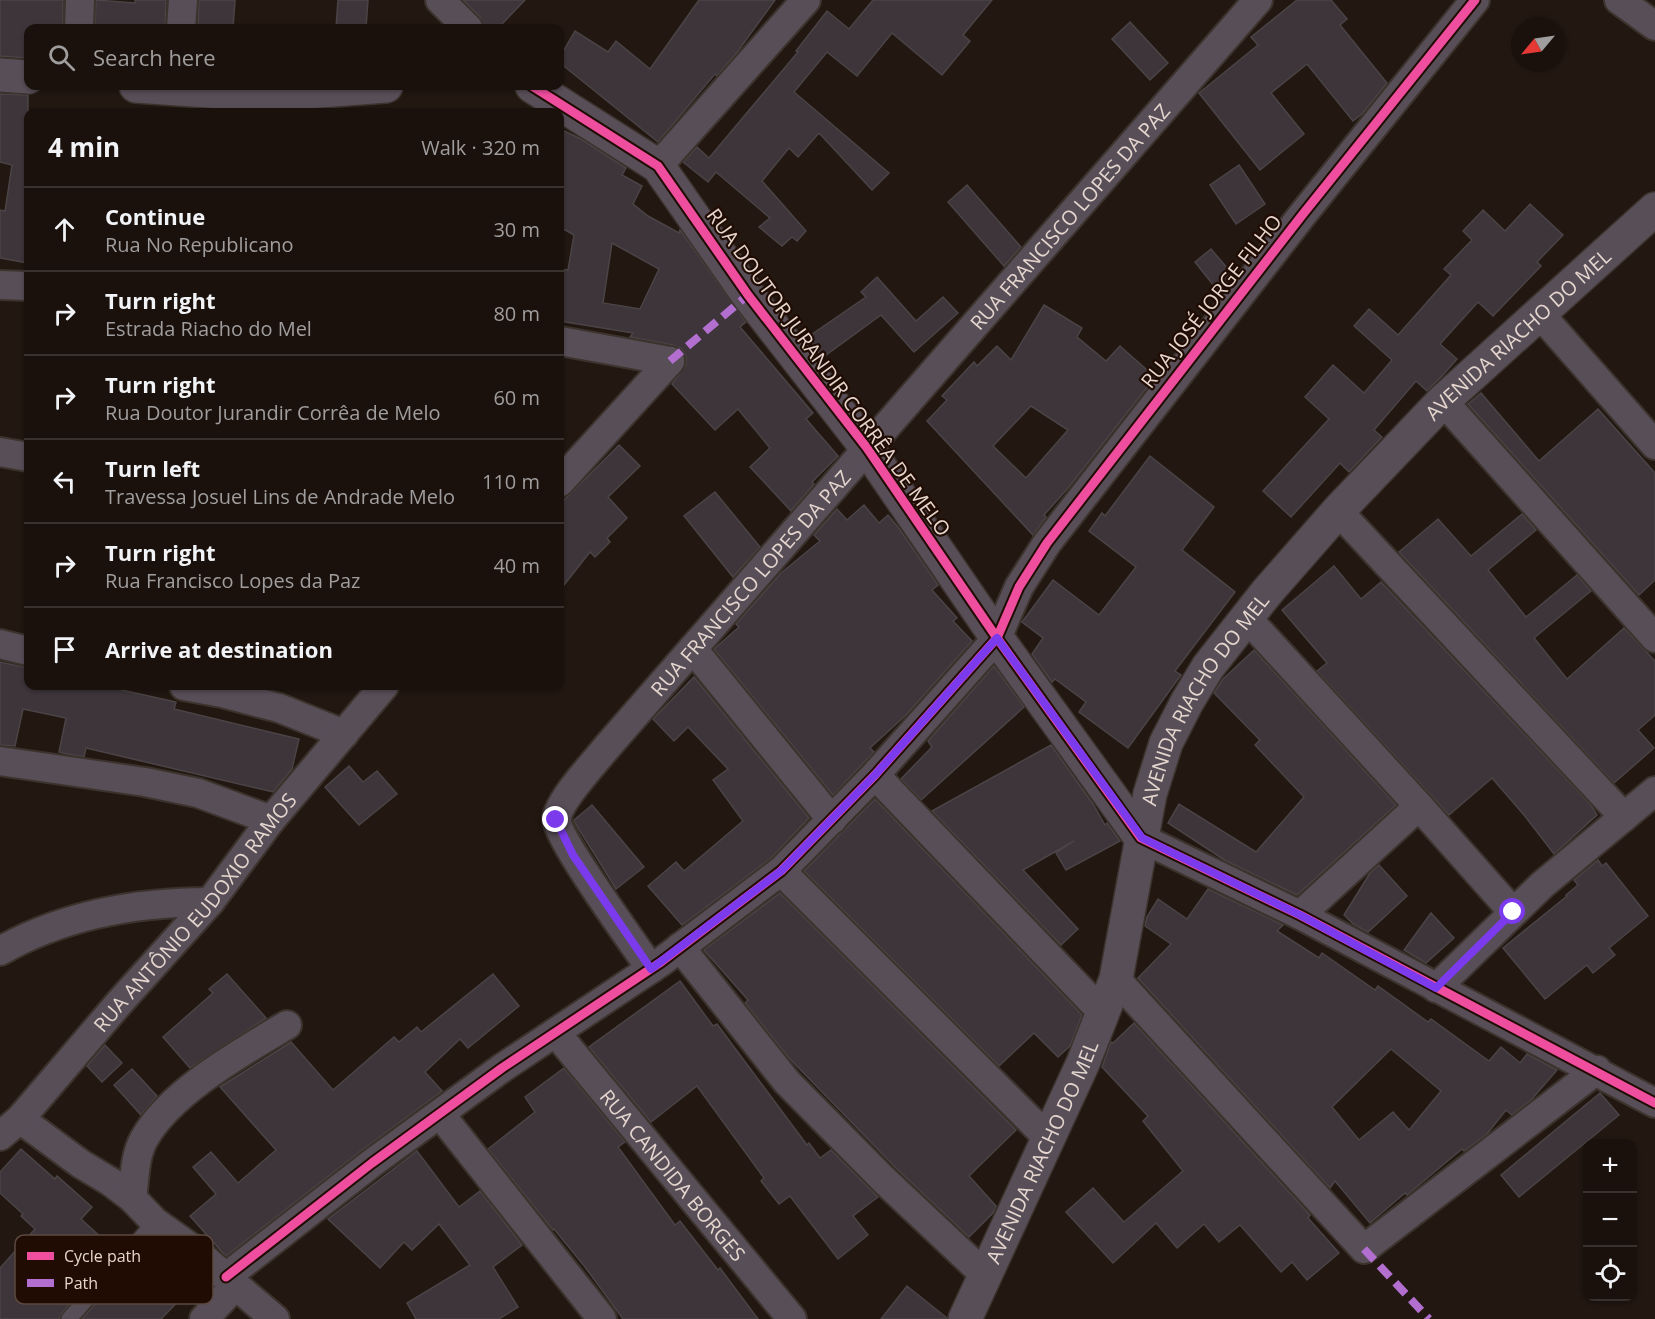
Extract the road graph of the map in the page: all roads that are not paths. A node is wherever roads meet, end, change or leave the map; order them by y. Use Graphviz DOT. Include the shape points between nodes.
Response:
graph roads {
  1 [pos="80,0"];
  2 [pos="183,0"];
  3 [pos="440,0"];
  4 [pos="806,0"];
  5 [pos="1258,0"];
  6 [pos="1475,0"];
  7 [pos="1618,0"];
  8 [pos="79,24"];
  9 [pos="181,24"];
  10 [pos="464,24"];
  11 [pos="1655,26"];
  12 [pos="0,75"];
  13 [pos="24,77"];
  14 [pos="203,90"];
  15 [pos="326,90"];
  16 [pos="537,90"];
  17 [pos="658,166"];
  18 [pos="1655,209"];
  19 [pos="0,285"];
  20 [pos="24,286"];
  21 [pos="1539,313"];
  22 [pos="564,342"];
  23 [pos="1443,401"];
  24 [pos="1655,445"];
  25 [pos="867,448"];
  26 [pos="0,452"];
  27 [pos="24,456"];
  28 [pos="564,478"];
  29 [pos="1338,511"];
  30 [pos="1246,617"];
  31 [pos="997,638"];
  32 [pos="1655,638"];
  33 [pos="0,644"];
  34 [pos="693,649"];
  35 [pos="24,650"];
  36 [pos="206,690"];
  37 [pos="381,690"];
  38 [pos="344,734"];
  39 [pos="0,760"];
  40 [pos="875,775"];
  41 [pos="1655,791"];
  42 [pos="1419,806"];
  43 [pos="1624,817"];
  44 [pos="271,820"];
  45 [pos="832,820"];
  46 [pos="1142,838"];
  47 [pos="781,871"];
  48 [pos="210,902"];
  49 [pos="1513,912"];
  50 [pos="1300,915"];
  51 [pos="680,947"];
  52 [pos="0,951"];
  53 [pos="651,969"];
  54 [pos="1116,979"];
  55 [pos="1436,988"];
  56 [pos="1103,1013"];
  57 [pos="287,1025"];
  58 [pos="556,1033"];
  59 [pos="1597,1070"];
  60 [pos="1655,1103"];
  61 [pos="440,1114"];
  62 [pos="10,1127"];
  63 [pos="1047,1137"];
  64 [pos="132,1198"];
  65 [pos="155,1222"];
  66 [pos="143,1235"];
  67 [pos="173,1235"];
  68 [pos="213,1266"];
  69 [pos="985,1275"];
  70 [pos="231,1281"];
  71 [pos="82,1304"];
  72 [pos="69,1319"];
  73 [pos="204,1319"];
  74 [pos="275,1319"];
  75 [pos="602,1319"];
  76 [pos="792,1319"];
  77 [pos="965,1319"];
  1 -- 8 [label="street"];
  2 -- 9 [label="street"];
  3 -- 10 [label="street"];
  4 -- 17 [label="street"];
  5 -- 25 [label="street, RUA FRANCISCO LOPES DA PAZ"];
  6 -- 31 [label="street, RUA JOSÉ JORGE FILHO" via="1047,543 1019,587"];
  7 -- 11 [label="street"];
  12 -- 13 [label="street"];
  14 -- 15 [label="street" via="281,93"];
  16 -- 17 [label="street, RUA DOUTOR JURANDIR CORRÊA DE MELO"];
  17 -- 25 [label="street, RUA DOUTOR JURANDIR CORRÊA DE MELO" via="748,295"];
  18 -- 21 [label="street, AVENIDA RIACHO DO MEL"];
  19 -- 20 [label="street"];
  21 -- 23 [label="street, AVENIDA RIACHO DO MEL"];
  21 -- 24 [label="street"];
  22 -- 28 [label="street" via="670,361"];
  23 -- 29 [label="street, AVENIDA RIACHO DO MEL"];
  23 -- 32 [label="street"];
  25 -- 31 [label="street, RUA DOUTOR JURANDIR CORRÊA DE MELO"];
  25 -- 34 [label="street, RUA FRANCISCO LOPES DA PAZ"];
  26 -- 27 [label="street"];
  29 -- 30 [label="street, AVENIDA RIACHO DO MEL"];
  29 -- 43 [label="street"];
  30 -- 42 [label="street"];
  30 -- 46 [label="street, AVENIDA RIACHO DO MEL" via="1208,667 1166,743 1150,794"];
  31 -- 40 [label="street, RUA JOSÉ JORGE FILHO"];
  31 -- 46 [label="street, RUA DOUTOR JURANDIR CORRÊA DE MELO"];
  33 -- 35 [label="street"];
  34 -- 45 [label="street"];
  34 -- 53 [label="street, RUA FRANCISCO LOPES DA PAZ" via="570,793 556,820 573,855"];
  36 -- 38 [label="street" via="279,708"];
  37 -- 38 [label="street, RUA ANTÔNIO EUDOXIO RAMOS"];
  38 -- 44 [label="street, RUA ANTÔNIO EUDOXIO RAMOS"];
  39 -- 44 [label="street" via="198,793"];
  40 -- 45 [label="street, RUA JOSÉ JORGE FILHO"];
  40 -- 56 [label="street"];
  41 -- 43 [label="street"];
  42 -- 49 [label="street"];
  42 -- 50 [label="street"];
  43 -- 49 [label="street"];
  44 -- 48 [label="street, RUA ANTÔNIO EUDOXIO RAMOS"];
  45 -- 47 [label="street, RUA JOSÉ JORGE FILHO"];
  46 -- 50 [label="street"];
  46 -- 54 [label="street, AVENIDA RIACHO DO MEL"];
  47 -- 51 [label="street, RUA JOSÉ JORGE FILHO"];
  47 -- 63 [label="street"];
  48 -- 52 [label="street" via="158,903 99,912 21,939"];
  48 -- 62 [label="street, RUA ANTÔNIO EUDOXIO RAMOS"];
  49 -- 55 [label="street"];
  50 -- 55 [label="street"];
  51 -- 53 [label="street, RUA JOSÉ JORGE FILHO"];
  51 -- 69 [label="street" via="787,1082"];
  53 -- 58 [label="street, RUA JOSÉ JORGE FILHO"];
  54 -- 56 [label="street, AVENIDA RIACHO DO MEL"];
  54 -- 59 [label="street" via="1364,1250"];
  55 -- 59 [label="street"];
  56 -- 63 [label="street, AVENIDA RIACHO DO MEL"];
  57 -- 64 [label="street" via="237,1055 170,1106 144,1139 137,1157"];
  58 -- 61 [label="street, RUA JOSÉ JORGE FILHO"];
  58 -- 76 [label="street, RUA CANDIDA BORGES"];
  59 -- 60 [label="street"];
  61 -- 70 [label="street, RUA JOSÉ JORGE FILHO" via="372,1163"];
  61 -- 75 [label="street"];
  62 -- 64 [label="street" via="81,1164"];
  63 -- 69 [label="street, AVENIDA RIACHO DO MEL"];
  64 -- 65 [label="street"];
  65 -- 66 [label="lane"];
  65 -- 67 [label="street"];
  68 -- 70 [label="street"];
  69 -- 77 [label="street, AVENIDA RIACHO DO MEL"];
  70 -- 73 [label="street, RUA JOSÉ JORGE FILHO"];
  70 -- 74 [label="street"];
  71 -- 72 [label="lane"];
}
